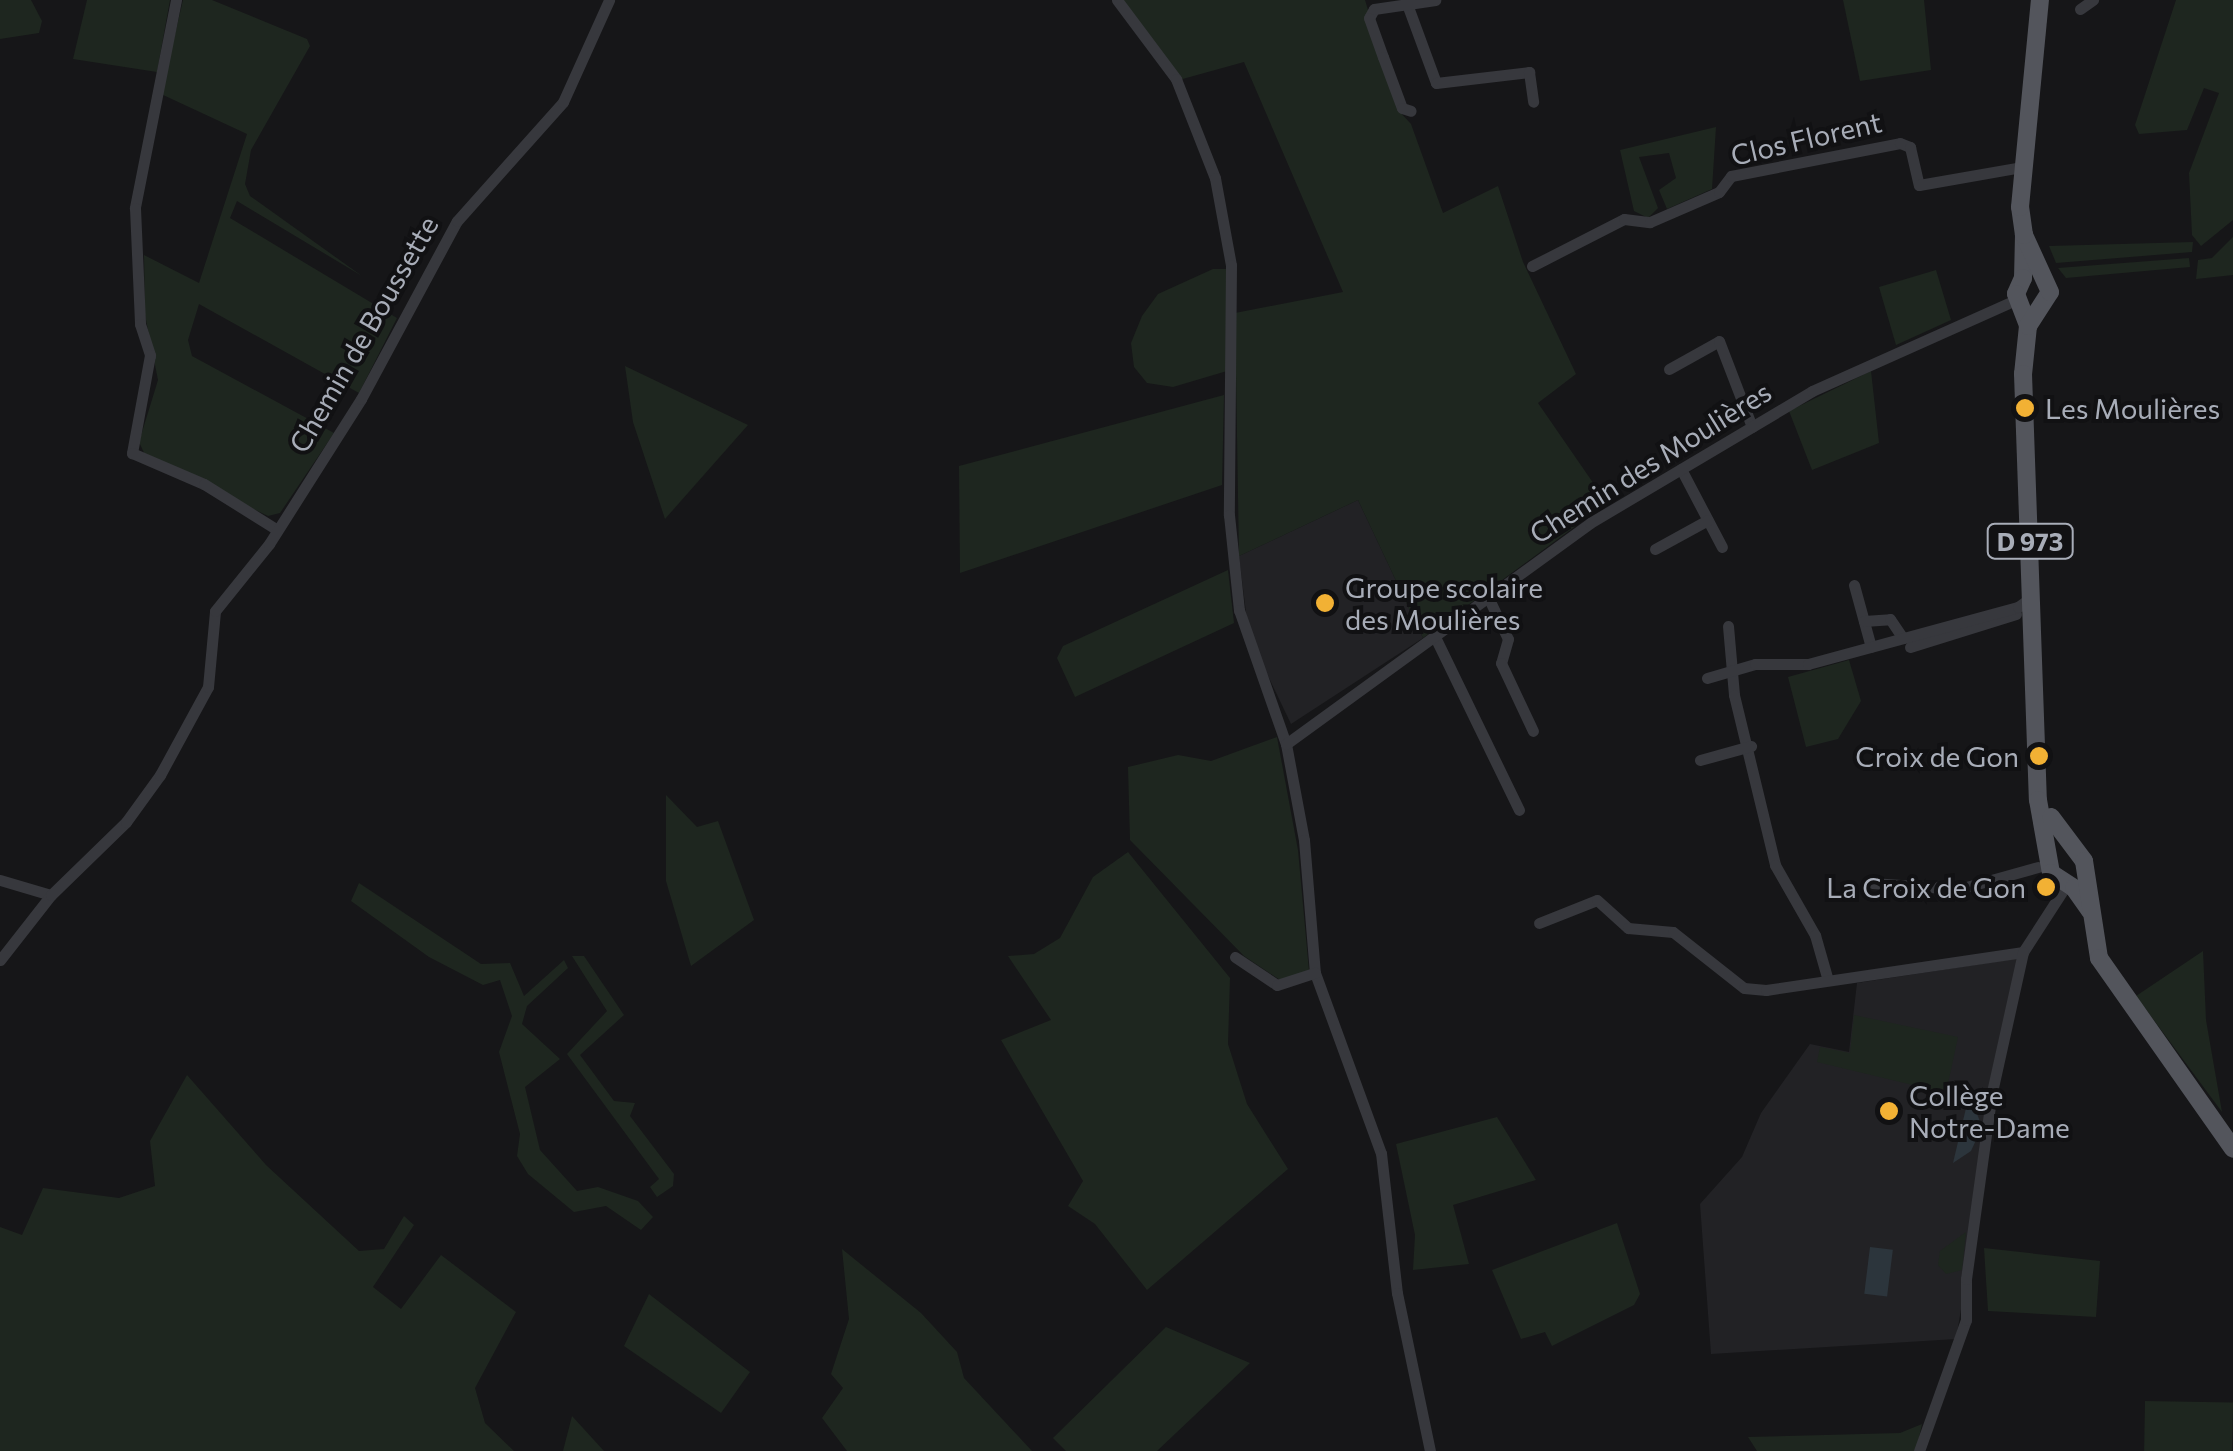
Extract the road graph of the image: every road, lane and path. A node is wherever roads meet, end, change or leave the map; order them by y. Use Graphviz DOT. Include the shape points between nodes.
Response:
graph roads {
  1 [pos="176,0"];
  2 [pos="610,0"];
  3 [pos="1117,0"];
  4 [pos="1435,0"];
  5 [pos="2040,0"];
  6 [pos="2093,0"];
  7 [pos="1410,3"];
  8 [pos="1372,5"];
  9 [pos="2080,9"];
  10 [pos="1533,102"];
  11 [pos="1411,111"];
  12 [pos="2022,167"];
  13 [pos="1532,266"];
  14 [pos="2031,277"];
  15 [pos="2026,304"];
  16 [pos="1668,369"];
  17 [pos="1752,427"];
  18 [pos="1681,469"];
  19 [pos="1708,520"];
  20 [pos="276,530"];
  21 [pos="1722,547"];
  22 [pos="1655,549"];
  23 [pos="1854,585"];
  24 [pos="1489,598"];
  25 [pos="2022,610"];
  26 [pos="1864,621"];
  27 [pos="1728,626"];
  28 [pos="1436,639"];
  29 [pos="1906,643"];
  30 [pos="1870,647"];
  31 [pos="1735,668"];
  32 [pos="1708,678"];
  33 [pos="1533,731"];
  34 [pos="1286,744"];
  35 [pos="1751,746"];
  36 [pos="2039,756"];
  37 [pos="1700,760"];
  38 [pos="1519,810"];
  39 [pos="2071,849"];
  40 [pos="2058,872"];
  41 [pos="0,880"];
  42 [pos="1872,882"];
  43 [pos="52,896"];
  44 [pos="1539,922"];
  45 [pos="2023,952"];
  46 [pos="1235,957"];
  47 [pos="0,960"];
  48 [pos="1315,973"];
  49 [pos="1827,977"];
  50 [pos="2233,1149"];
  51 [pos="1430,1451"];
  52 [pos="1919,1451"];
  1 -- 20 [label="street" via="135,208 140,324 150,355 132,453 204,484"];
  2 -- 20 [label="street, Chemin de Boussette" via="563,102 456,221 362,399"];
  3 -- 34 [label="street" via="1176,79 1216,178 1230,265 1229,515 1239,610"];
  4 -- 7 [label="street"];
  5 -- 12 [label="main road"];
  6 -- 9 [label="street"];
  7 -- 8 [label="street"];
  7 -- 10 [label="street" via="1436,83 1529,72"];
  8 -- 11 [label="street" via="1382,57 1402,108"];
  12 -- 13 [label="street, Clos Florent" via="1919,185 1910,147 1900,142 1731,176 1720,192 1650,222 1624,219"];
  12 -- 14 [label="main road"];
  14 -- 15 [label="main road"];
  14 -- 15 [label="main road" via="2050,292"];
  15 -- 17 [label="street, Chemin des Moulières" via="1812,391"];
  15 -- 25 [label="main road, D 973"];
  16 -- 17 [label="street" via="1719,342"];
  17 -- 18 [label="street, Chemin des Moulières"];
  18 -- 19 [label="street"];
  18 -- 24 [label="street, Chemin des Moulières" via="1590,523"];
  19 -- 21 [label="street"];
  19 -- 22 [label="street"];
  20 -- 43 [label="street, Chemin de Boussette" via="215,611 208,688 160,775 126,822"];
  23 -- 26 [label="street"];
  24 -- 28 [label="street, Chemin des Moulières"];
  24 -- 33 [label="street" via="1508,640 1501,663"];
  25 -- 29 [label="street"];
  25 -- 36 [label="main road, D 973"];
  26 -- 29 [label="street" via="1890,619"];
  26 -- 30 [label="street"];
  27 -- 31 [label="street"];
  28 -- 34 [label="street, Chemin des Moulières"];
  28 -- 38 [label="street"];
  29 -- 30 [label="street"];
  30 -- 31 [label="street" via="1792,667"];
  31 -- 32 [label="street"];
  31 -- 35 [label="street" via="1734,695"];
  34 -- 48 [label="street" via="1304,840"];
  35 -- 37 [label="street"];
  35 -- 49 [label="street" via="1776,864 1815,935"];
  36 -- 39 [label="main road, D 973" via="2051,816"];
  36 -- 40 [label="main road, D 973" via="2038,800"];
  39 -- 40 [label="main road"];
  39 -- 40 [label="main road" via="2084,861"];
  40 -- 42 [label="street" via="1959,889"];
  40 -- 45 [label="street" via="2048,910"];
  40 -- 50 [label="main road, D 973" via="2090,911 2099,958"];
  41 -- 43 [label="street"];
  43 -- 47 [label="street, Chemin de Boussette"];
  44 -- 49 [label="street" via="1597,900 1628,928 1674,932 1744,988"];
  45 -- 49 [label="street"];
  45 -- 52 [label="street" via="1983,1154 1966,1320"];
  46 -- 48 [label="street" via="1277,985"];
  48 -- 51 [label="street" via="1381,1153 1397,1294"];
}
